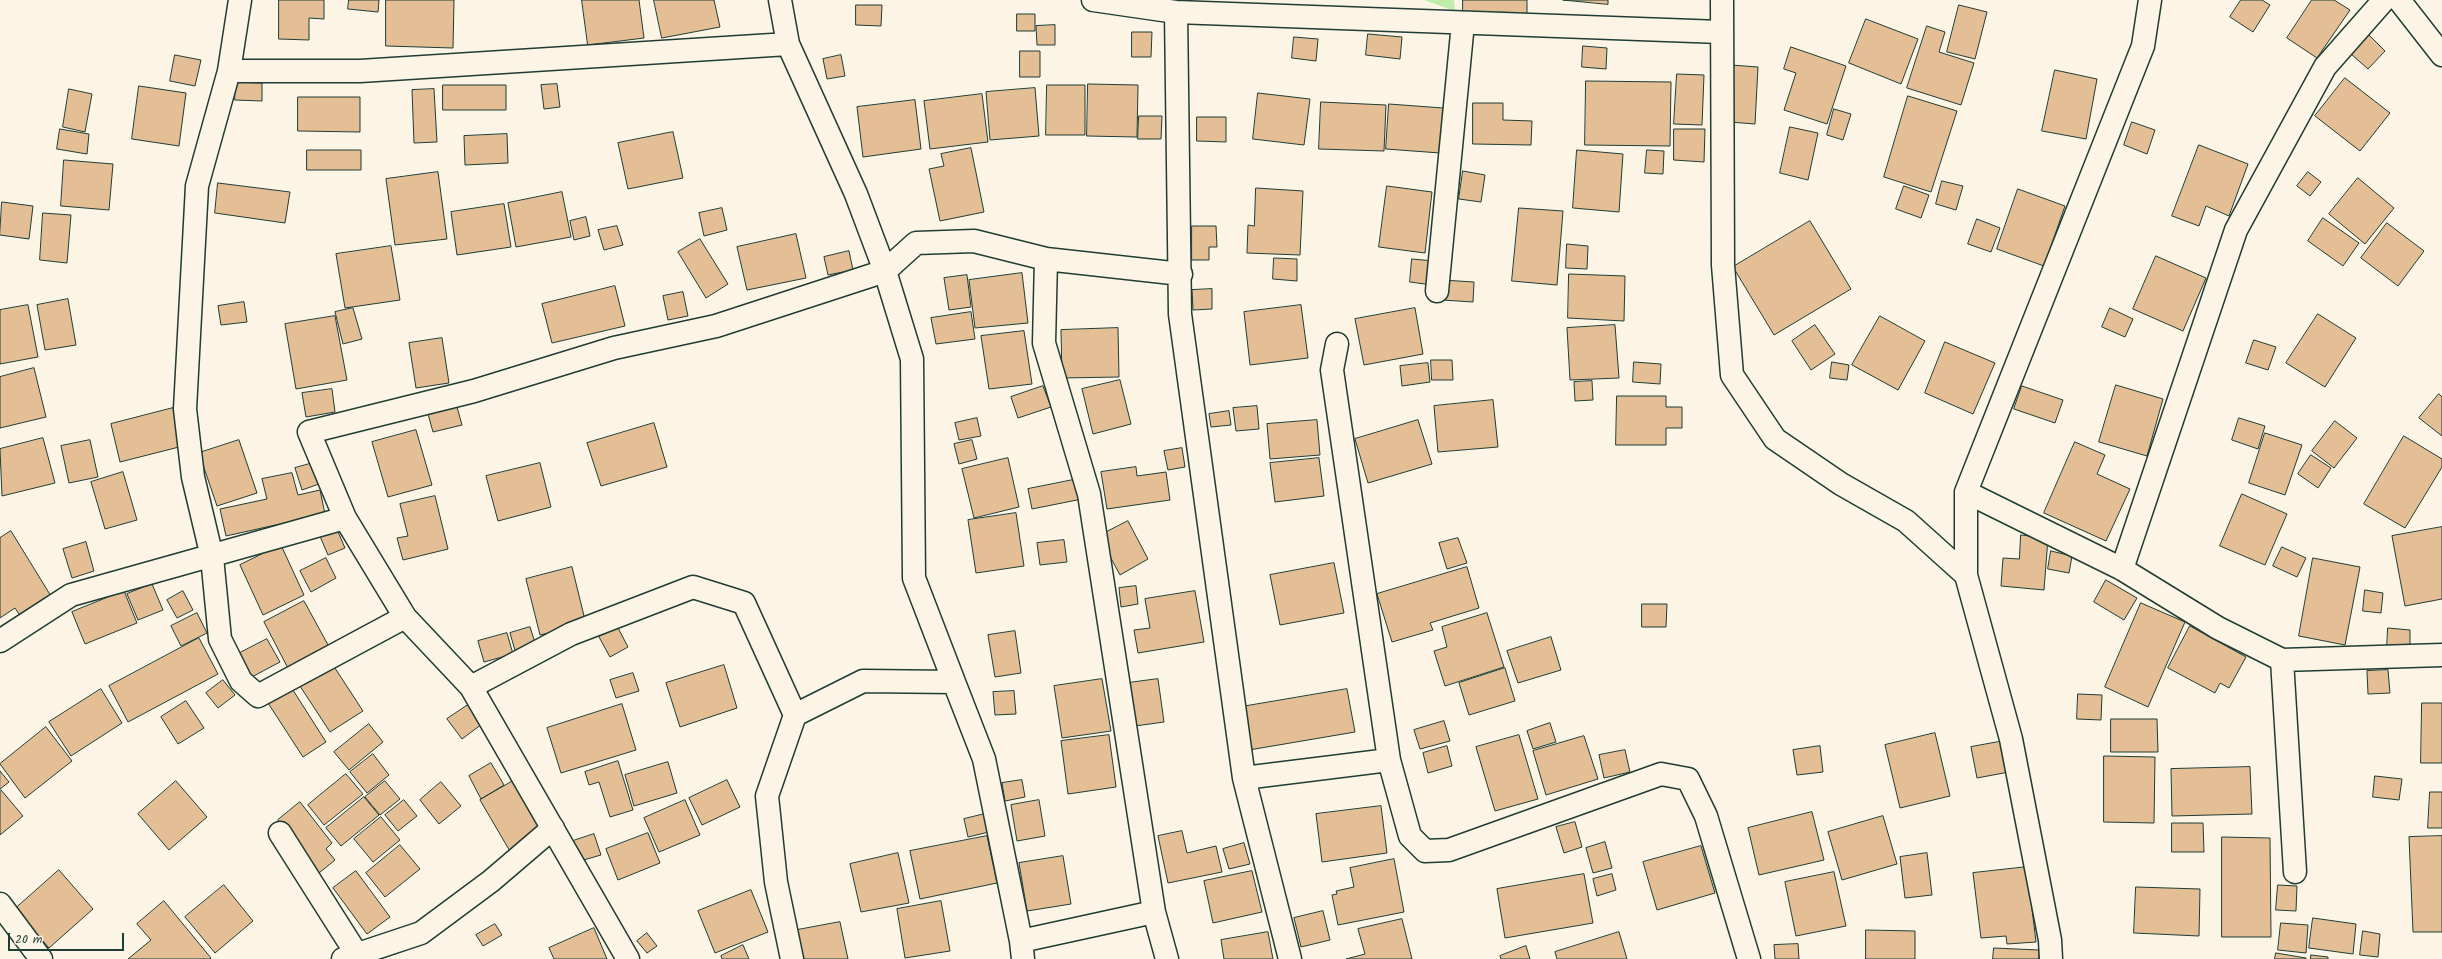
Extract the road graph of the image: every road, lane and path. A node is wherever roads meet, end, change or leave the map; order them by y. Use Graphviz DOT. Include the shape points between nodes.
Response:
graph roads {
  1 [pos="240,0"];
  2 [pos="780,0"];
  3 [pos="1093,0"];
  4 [pos="1722,0"];
  5 [pos="2150,0"];
  6 [pos="2384,0"];
  7 [pos="2399,0"];
  8 [pos="1176,12"];
  9 [pos="1463,23"];
  10 [pos="1721,32"];
  11 [pos="788,44"];
  12 [pos="2442,55"];
  13 [pos="230,71"];
  14 [pos="1046,259"];
  15 [pos="885,271"];
  16 [pos="1181,274"];
  17 [pos="1437,291"];
  18 [pos="1337,344"];
  19 [pos="1966,492"];
  20 [pos="345,518"];
  21 [pos="212,557"];
  22 [pos="2122,569"];
  23 [pos="1966,575"];
  24 [pos="405,616"];
  25 [pos="0,641"];
  26 [pos="2442,654"];
  27 [pos="2282,660"];
  28 [pos="954,682"];
  29 [pos="472,688"];
  30 [pos="795,715"];
  31 [pos="1389,760"];
  32 [pos="1244,778"];
  33 [pos="553,828"];
  34 [pos="280,833"];
  35 [pos="2295,872"];
  36 [pos="0,904"];
  37 [pos="1154,912"];
  38 [pos="1022,950"];
  39 [pos="349,956"];
  40 [pos="41,959"];
  41 [pos="628,959"];
  42 [pos="792,959"];
  43 [pos="1167,959"];
  44 [pos="1290,959"];
  45 [pos="1749,959"];
  46 [pos="2051,959"];
  1 -- 13 [label="street"];
  2 -- 11 [label="street"];
  3 -- 8 [label="street"];
  4 -- 10 [label="street"];
  5 -- 19 [label="street" via="2142,46"];
  6 -- 22 [label="street" via="2325,67 2236,230"];
  7 -- 12 [label="street"];
  8 -- 9 [label="street" via="1371,17"];
  8 -- 16 [label="street"];
  9 -- 10 [label="street"];
  9 -- 17 [label="street"];
  10 -- 23 [label="street" via="1723,265 1732,375 1776,439 1841,484 1906,522"];
  11 -- 13 [label="street" via="360,71"];
  11 -- 15 [label="street" via="856,194"];
  13 -- 21 [label="street" via="196,186 185,409 193,477"];
  14 -- 15 [label="street" via="974,241 916,243"];
  14 -- 16 [label="street"];
  14 -- 37 [label="street" via="1044,343 1089,494"];
  15 -- 20 [label="street" via="716,326 614,348 474,391 309,432"];
  15 -- 28 [label="street" via="912,359 914,578"];
  16 -- 32 [label="street" via="1180,314"];
  18 -- 31 [label="street" via="1332,370"];
  19 -- 22 [label="street"];
  19 -- 23 [label="street"];
  20 -- 21 [label="street"];
  20 -- 24 [label="street"];
  21 -- 24 [label="street" via="220,639 241,681 258,696"];
  21 -- 25 [label="street" via="70,595"];
  22 -- 27 [label="street" via="2218,628"];
  23 -- 46 [label="street" via="2011,739 2050,940"];
  24 -- 29 [label="street"];
  26 -- 27 [label="street"];
  27 -- 35 [label="street"];
  28 -- 30 [label="street" via="863,681"];
  28 -- 38 [label="street" via="984,759"];
  29 -- 30 [label="street" via="571,634 693,587 744,602"];
  29 -- 33 [label="street"];
  30 -- 42 [label="street" via="767,796 776,882"];
  31 -- 32 [label="street"];
  31 -- 45 [label="street" via="1410,836 1425,851 1449,850 1661,774 1688,779 1706,816"];
  32 -- 44 [label="street"];
  33 -- 39 [label="street" via="491,881 421,933"];
  33 -- 41 [label="street"];
  34 -- 39 [label="street"];
  36 -- 40 [label="street"];
  37 -- 38 [label="street"];
  37 -- 43 [label="street"];
}
